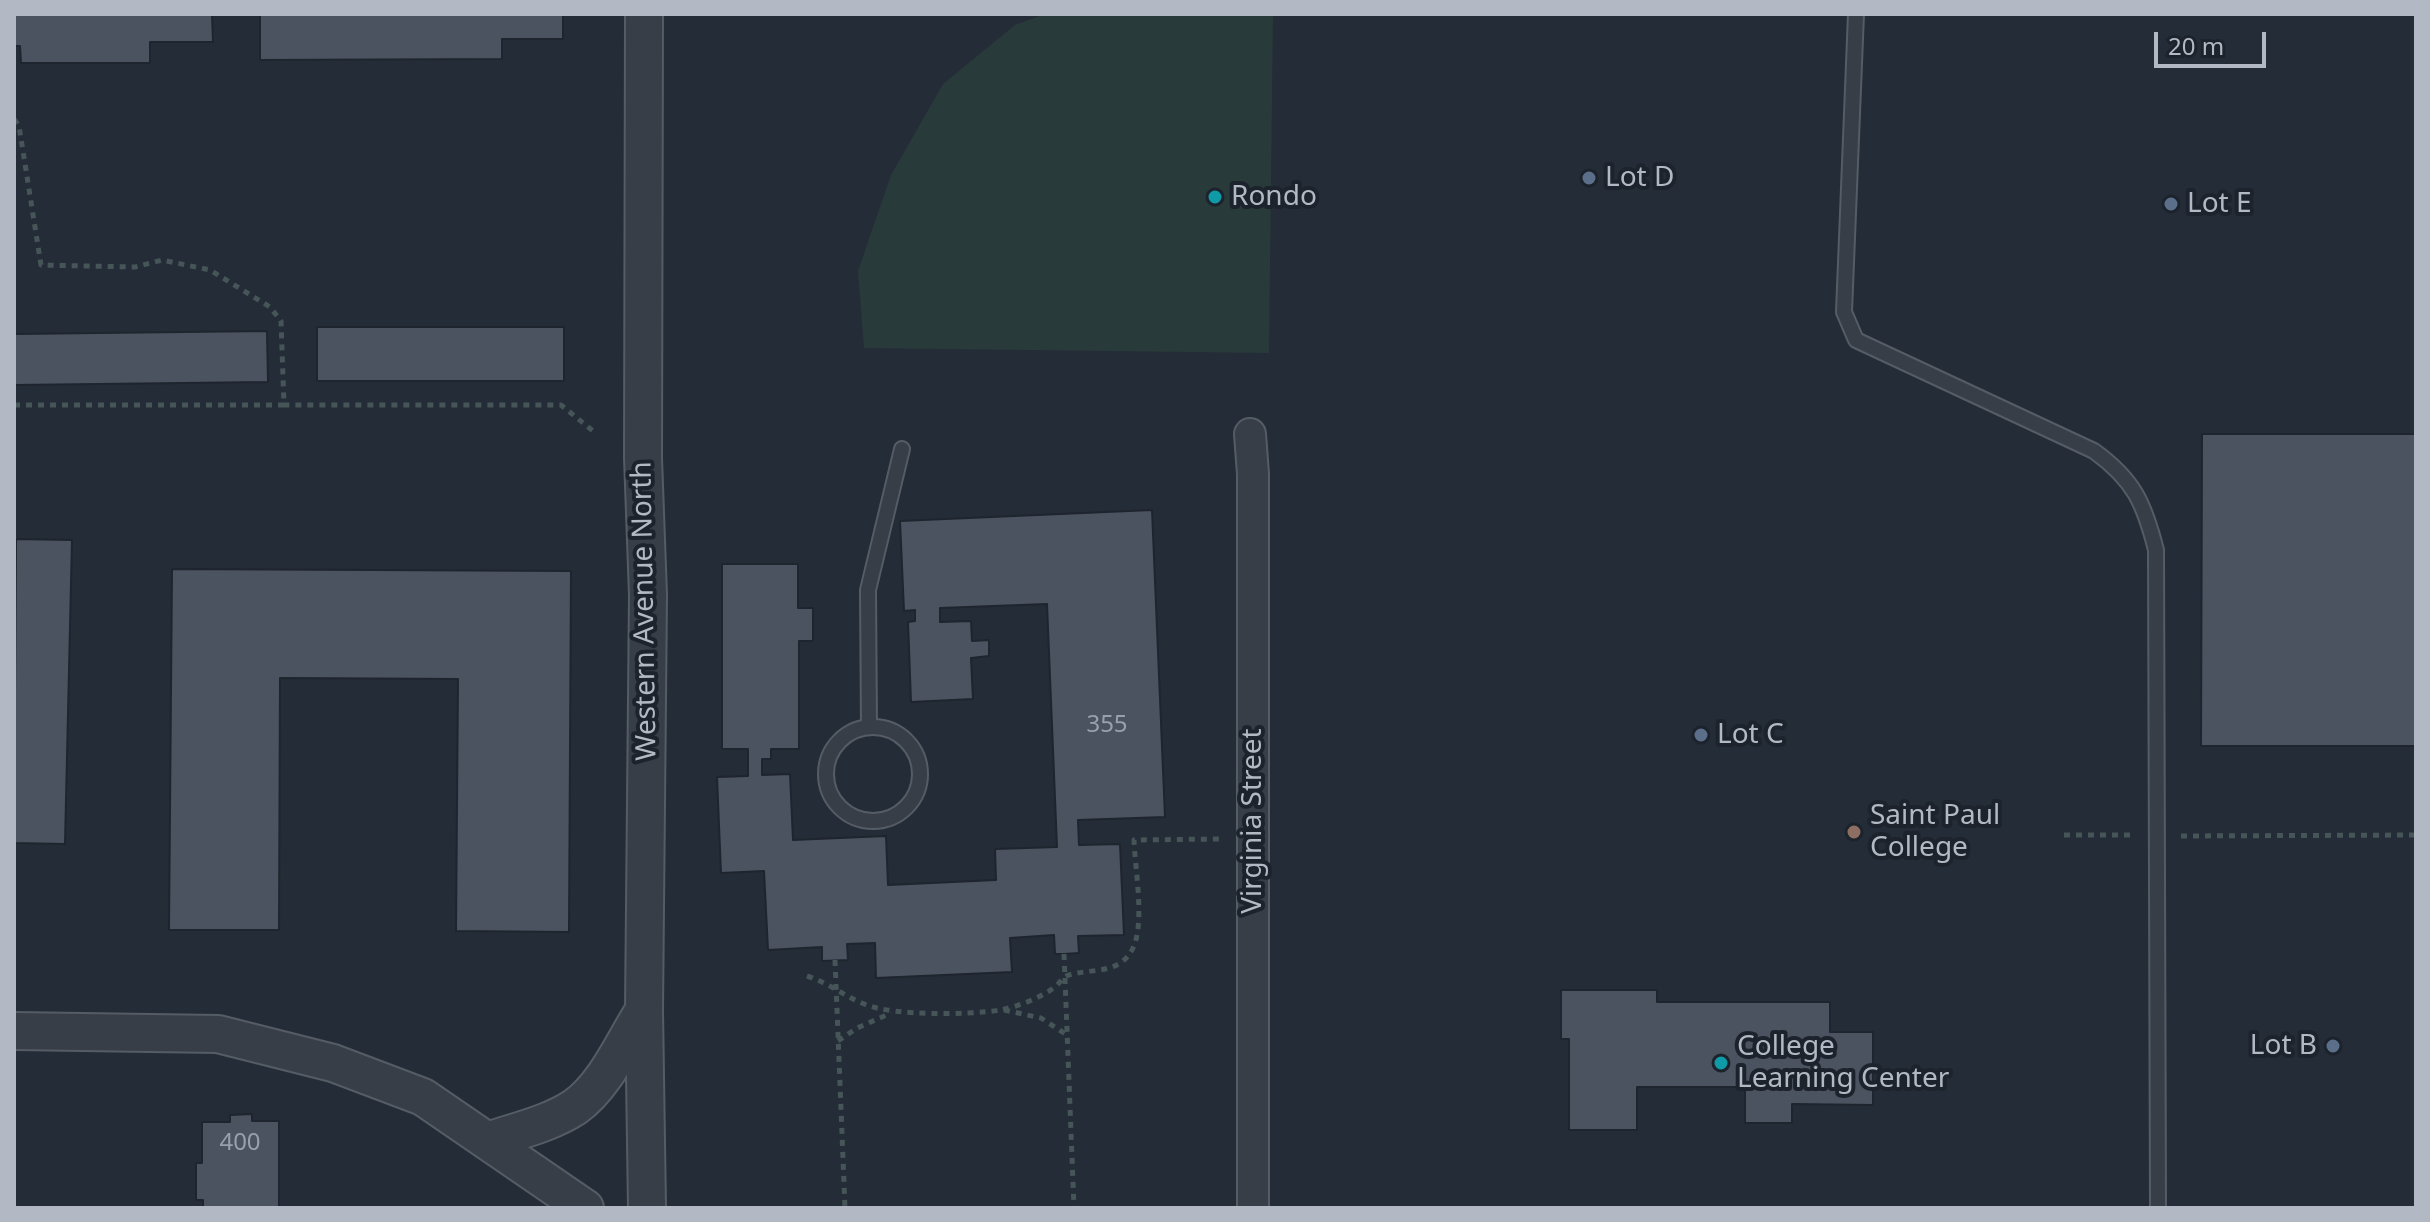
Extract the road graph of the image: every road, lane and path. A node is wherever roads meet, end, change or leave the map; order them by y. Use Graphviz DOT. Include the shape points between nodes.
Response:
graph roads {
  1 [pos="644,14"];
  2 [pos="1856,14"];
  3 [pos="14,119"];
  4 [pos="14,405"];
  5 [pos="284,405"];
  6 [pos="593,431"];
  7 [pos="1250,434"];
  8 [pos="902,449"];
  9 [pos="869,727"];
  10 [pos="2064,835"];
  11 [pos="2135,835"];
  12 [pos="2416,835"];
  13 [pos="2177,836"];
  14 [pos="1253,838"];
  15 [pos="1064,954"];
  16 [pos="835,960"];
  17 [pos="1065,975"];
  18 [pos="807,976"];
  19 [pos="836,988"];
  20 [pos="644,1010"];
  21 [pos="999,1010"];
  22 [pos="892,1013"];
  23 [pos="14,1031"];
  24 [pos="1067,1035"];
  25 [pos="838,1041"];
  26 [pos="487,1141"];
  27 [pos="585,1208"];
  28 [pos="647,1208"];
  29 [pos="845,1208"];
  30 [pos="1074,1208"];
  31 [pos="1253,1208"];
  32 [pos="2158,1208"];
  1 -- 20 [label="street, Western Avenue North"];
  2 -- 32 [label="lane" via="1844,312 1856,340 2094,451 2137,492 2156,550"];
  3 -- 5 [label="path" via="41,265 135,267 162,260 210,270 270,307 281,321"];
  4 -- 5 [label="path"];
  5 -- 6 [label="path" via="561,405"];
  7 -- 14 [label="street, Virginia Street"];
  8 -- 9 [label="lane" via="868,590"];
  9 -- 9 [label="lane" via="900,735 912,746 920,769 917,793 908,806 880,822 848,815 829,793 825,778 832,749 854,730"];
  10 -- 11 [label="path"];
  12 -- 13 [label="path"];
  14 -- 17 [label="path" via="1134,840 1134,946 1116,967"];
  14 -- 31 [label="street, Virginia Street"];
  15 -- 17 [label="path"];
  16 -- 19 [label="path"];
  17 -- 21 [label="path" via="1054,988"];
  17 -- 24 [label="path"];
  18 -- 19 [label="path"];
  19 -- 22 [label="path" via="855,1001"];
  19 -- 25 [label="path"];
  20 -- 26 [label="street" via="602,1078 577,1105 549,1121"];
  20 -- 28 [label="street, Western Avenue North"];
  21 -- 22 [label="path"];
  21 -- 24 [label="path" via="1041,1018"];
  22 -- 25 [label="path"];
  23 -- 26 [label="street" via="218,1034 333,1063 423,1097"];
  24 -- 30 [label="path"];
  25 -- 29 [label="path"];
  26 -- 27 [label="street"];
}
